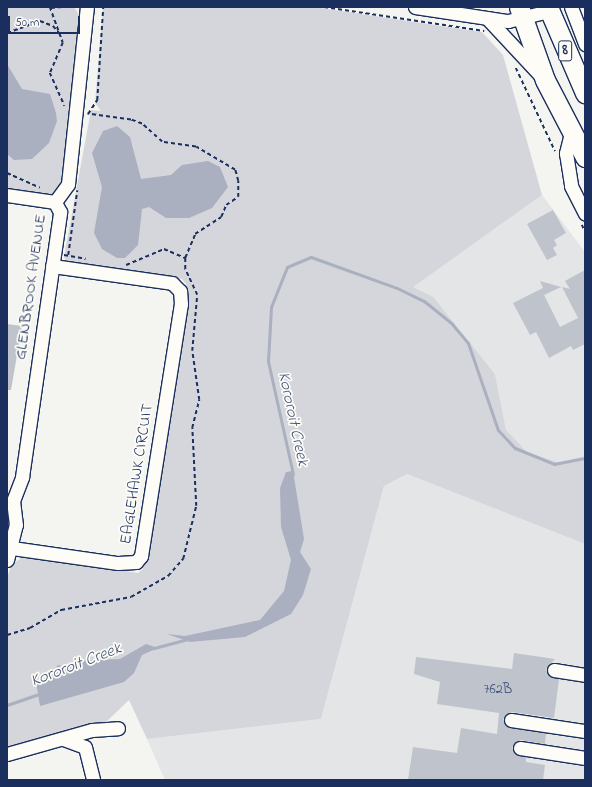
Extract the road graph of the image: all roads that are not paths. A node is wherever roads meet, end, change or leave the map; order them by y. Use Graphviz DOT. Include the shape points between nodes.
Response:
graph roads {
  1 [pos="77,7"];
  2 [pos="415,7"];
  3 [pos="571,7"];
  4 [pos="549,9"];
  5 [pos="86,13"];
  6 [pos="520,13"];
  7 [pos="487,18"];
  8 [pos="585,44"];
  9 [pos="545,80"];
  10 [pos="585,93"];
  11 [pos="572,133"];
  12 [pos="585,156"];
  13 [pos="7,195"];
  14 [pos="55,202"];
  15 [pos="583,218"];
  16 [pos="53,260"];
  17 [pos="10,501"];
  18 [pos="12,548"];
  19 [pos="7,560"];
  20 [pos="554,670"];
  21 [pos="585,675"];
  22 [pos="511,720"];
  23 [pos="118,728"];
  24 [pos="585,731"];
  25 [pos="63,739"];
  26 [pos="520,748"];
  27 [pos="7,754"];
  28 [pos="585,758"];
  29 [pos="93,780"];
  1 -- 5 [label="street, GLENBROOK AVENUE"];
  2 -- 7 [label="street"];
  3 -- 8 [label="street"];
  4 -- 6 [label="street"];
  4 -- 10 [label="highway, 8"];
  5 -- 14 [label="street, GLENBROOK AVENUE" via="82,113 68,184"];
  6 -- 7 [label="street"];
  6 -- 9 [label="highway, 8"];
  7 -- 9 [label="street"];
  9 -- 11 [label="highway, 8"];
  11 -- 12 [label="highway, 8"];
  11 -- 15 [label="street" via="566,153 571,186"];
  13 -- 14 [label="street"];
  14 -- 16 [label="street, GLENBROOK AVENUE" via="60,212"];
  16 -- 17 [label="street, GLENBROOK AVENUE" via="20,487"];
  16 -- 18 [label="street, EAGLEHAWK CIRCUIT" via="151,280 172,292 178,312 141,556 136,562 118,563"];
  17 -- 18 [label="street, GLENBROOK AVENUE" via="16,525"];
  18 -- 19 [label="street, GLENBROOK AVENUE"];
  20 -- 21 [label="street"];
  22 -- 24 [label="street"];
  23 -- 25 [label="street" via="92,730"];
  25 -- 27 [label="street"];
  25 -- 29 [label="street" via="84,747"];
  26 -- 28 [label="street"];
}
